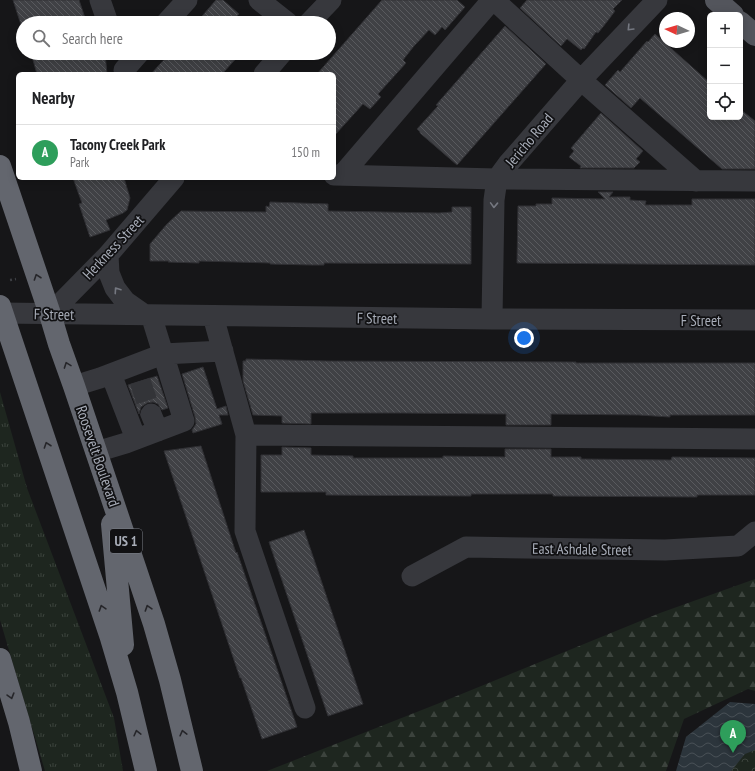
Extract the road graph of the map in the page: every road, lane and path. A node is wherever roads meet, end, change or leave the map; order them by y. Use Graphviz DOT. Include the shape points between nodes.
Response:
graph roads {
  1 [pos="100,0"];
  2 [pos="187,0"];
  3 [pos="259,0"];
  4 [pos="331,0"];
  5 [pos="493,0"];
  6 [pos="658,0"];
  7 [pos="716,0"];
  8 [pos="730,12"];
  9 [pos="106,16"];
  10 [pos="172,16"];
  11 [pos="279,16"];
  12 [pos="316,16"];
  13 [pos="743,25"];
  14 [pos="755,35"];
  15 [pos="276,60"];
  16 [pos="266,72"];
  17 [pos="581,80"];
  18 [pos="0,166"];
  19 [pos="338,175"];
  20 [pos="497,179"];
  21 [pos="696,181"];
  22 [pos="755,181"];
  23 [pos="166,182"];
  24 [pos="108,255"];
  25 [pos="1,311"];
  26 [pos="50,314"];
  27 [pos="148,315"];
  28 [pos="213,316"];
  29 [pos="492,319"];
  30 [pos="755,320"];
  31 [pos="223,351"];
  32 [pos="163,354"];
  33 [pos="111,374"];
  34 [pos="74,386"];
  35 [pos="246,435"];
  36 [pos="136,439"];
  37 [pos="755,439"];
  38 [pos="96,452"];
  39 [pos="109,488"];
  40 [pos="755,532"];
  41 [pos="412,576"];
  42 [pos="0,659"];
  43 [pos="127,692"];
  44 [pos="305,708"];
  45 [pos="31,771"];
  46 [pos="146,771"];
  47 [pos="192,771"];
  1 -- 9 [label="street"];
  2 -- 10 [label="street"];
  3 -- 11 [label="street"];
  4 -- 12 [label="street"];
  5 -- 17 [label="street"];
  5 -- 19 [label="street"];
  6 -- 17 [label="street, Jericho Road, one-way"];
  7 -- 8 [label="main road"];
  13 -- 14 [label="main road"];
  15 -- 16 [label="street"];
  17 -- 20 [label="street, Jericho Road"];
  17 -- 21 [label="street"];
  26 -- 18 [label="highway, Roosevelt Boulevard / US 1, one-way"];
  19 -- 20 [label="street"];
  20 -- 21 [label="street"];
  20 -- 29 [label="street, Jericho Road, one-way" via="494,200"];
  21 -- 22 [label="street"];
  23 -- 24 [label="street, Herkness Street"];
  24 -- 26 [label="street, Herkness Street"];
  27 -- 24 [label="street, one-way" via="125,301 115,288 108,274"];
  25 -- 26 [label="street, F Street"];
  43 -- 25 [label="highway, one-way" via="93,581"];
  26 -- 27 [label="street, F Street"];
  34 -- 26 [label="highway, Roosevelt Boulevard / US 1, one-way"];
  27 -- 28 [label="street, F Street"];
  27 -- 32 [label="street"];
  28 -- 29 [label="street, F Street"];
  28 -- 31 [label="street"];
  29 -- 30 [label="street, F Street"];
  31 -- 32 [label="street"];
  31 -- 35 [label="street"];
  32 -- 33 [label="street" via="137,373"];
  32 -- 36 [label="street" via="184,421 154,422"];
  33 -- 34 [label="street"];
  33 -- 36 [label="street"];
  34 -- 38 [label="highway, Roosevelt Boulevard / US 1"];
  35 -- 37 [label="street"];
  35 -- 44 [label="street" via="245,532"];
  36 -- 38 [label="street"];
  38 -- 39 [label="highway, Roosevelt Boulevard / US 1"];
  39 -- 43 [label="highway"];
  47 -- 39 [label="highway, Roosevelt Boulevard / US 1, one-way" via="154,624"];
  40 -- 41 [label="street, East Ashdale Street" via="738,546 665,550 466,548"];
  42 -- 45 [label="highway, one-way"];
  46 -- 43 [label="highway, one-way"];
}
